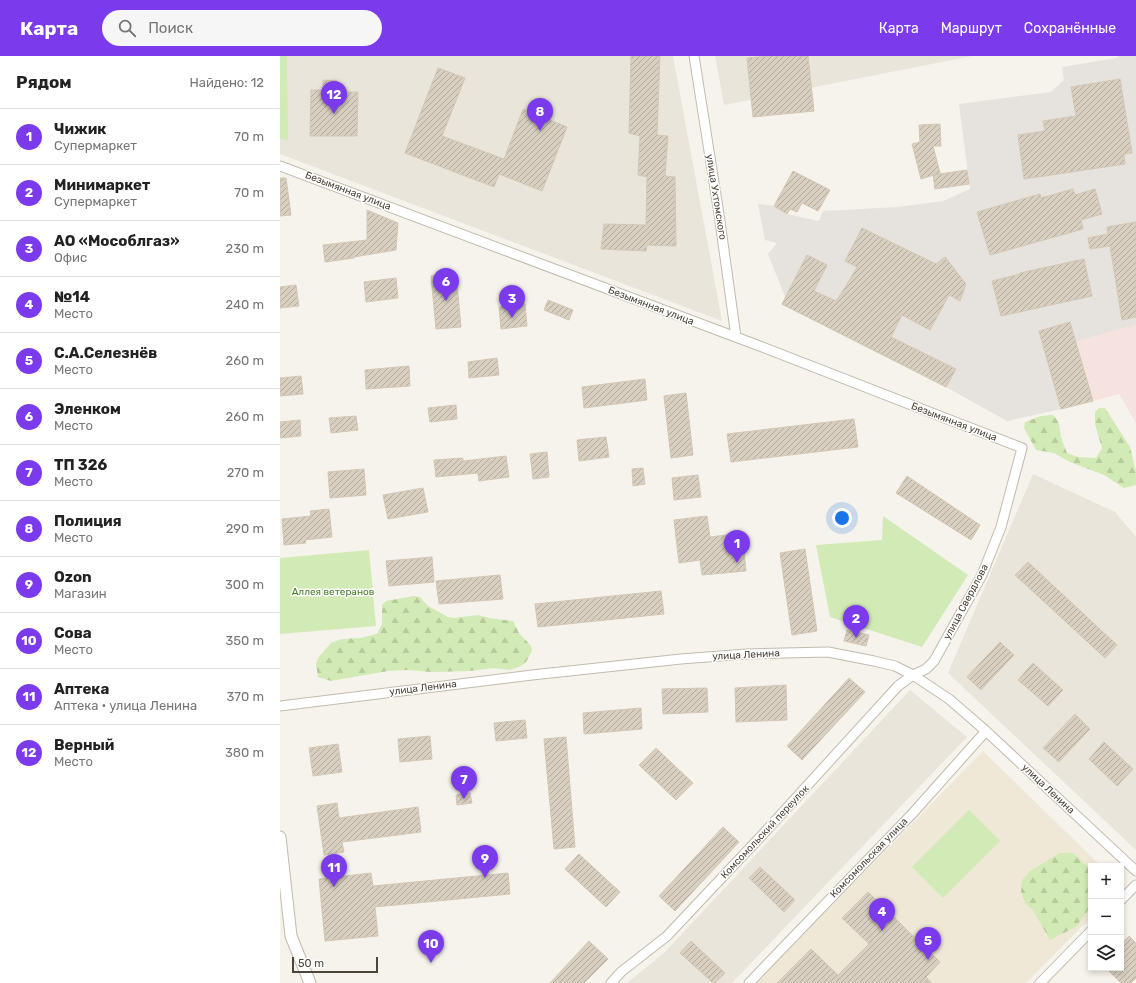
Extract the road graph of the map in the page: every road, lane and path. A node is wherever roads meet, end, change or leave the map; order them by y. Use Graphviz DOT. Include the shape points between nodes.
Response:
graph roads {
  1 [pos="694,56"];
  2 [pos="280,166"];
  3 [pos="736,337"];
  4 [pos="1022,448"];
  5 [pos="913,675"];
  6 [pos="280,706"];
  7 [pos="986,732"];
  8 [pos="280,837"];
  9 [pos="1136,871"];
  10 [pos="1136,885"];
  11 [pos="1122,899"];
  12 [pos="1088,934"];
  13 [pos="310,983"];
  14 [pos="611,983"];
  15 [pos="749,983"];
  16 [pos="1040,983"];
  1 -- 3 [label="street, улица Ухтомского"];
  2 -- 3 [label="street, Безымянная улица"];
  3 -- 4 [label="street, Безымянная улица"];
  4 -- 5 [label="street, улица Свердлова" via="1001,527 982,575 934,661"];
  5 -- 6 [label="street, улица Ленина" via="895,666 828,652 746,654 540,674"];
  5 -- 7 [label="street, улица Ленина" via="949,699"];
  5 -- 14 [label="street, Комсомольский переулок" via="898,686 667,936"];
  7 -- 9 [label="street, улица Ленина"];
  7 -- 15 [label="street, Комсомольская улица" via="912,814"];
  8 -- 13 [label="street" via="291,936"];
  10 -- 11 [label="street"];
  12 -- 16 [label="street"];
}
